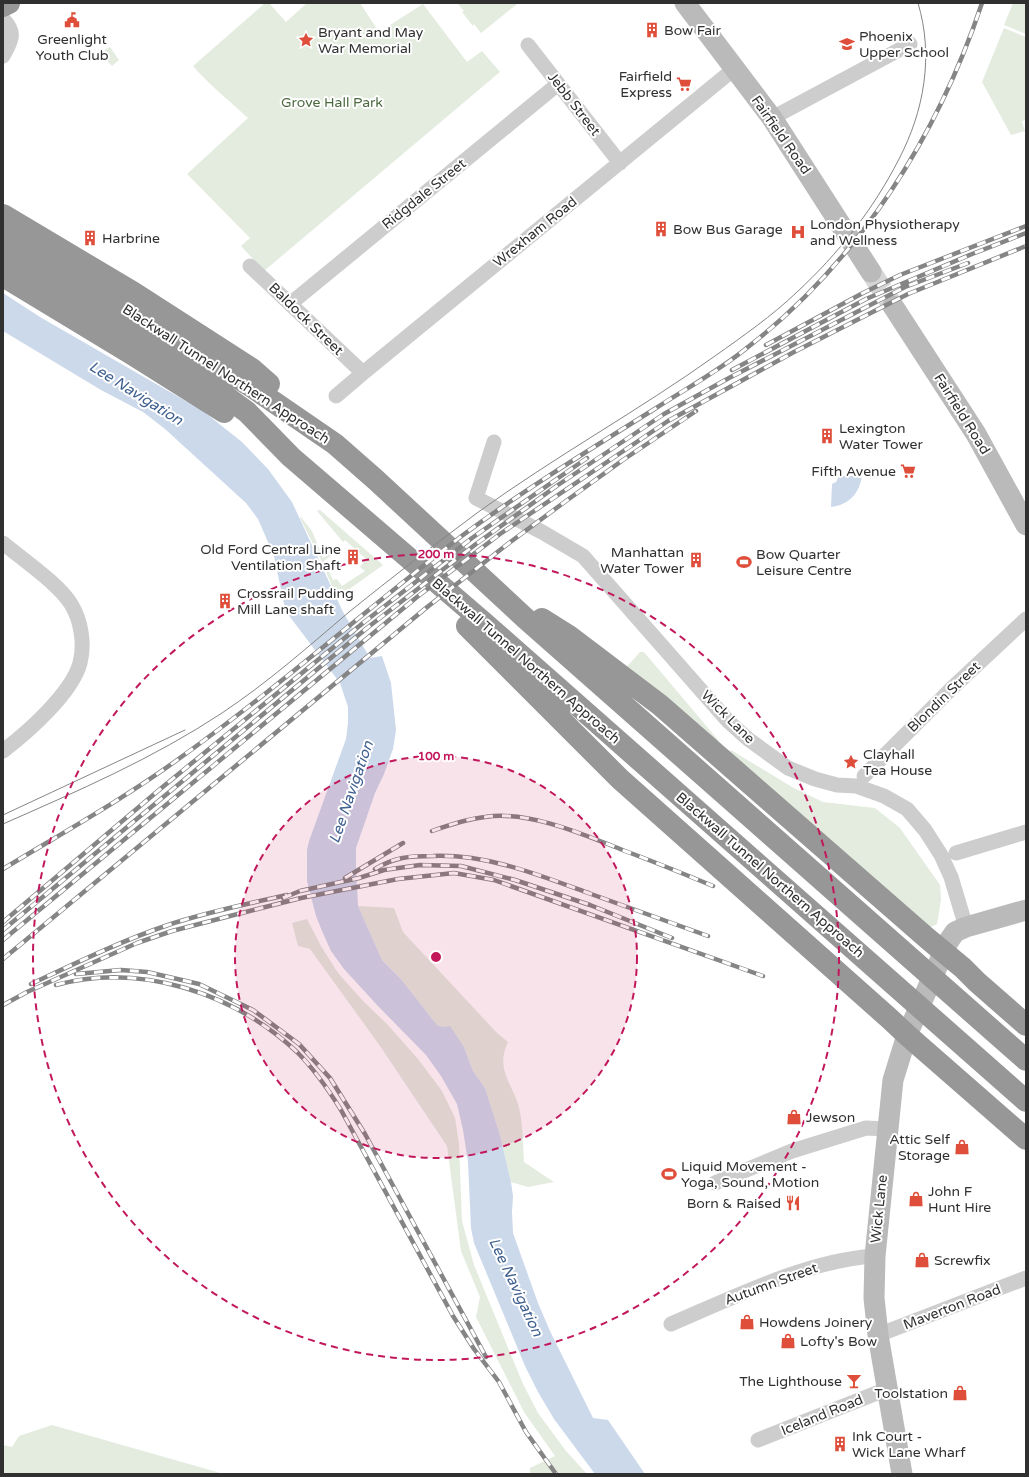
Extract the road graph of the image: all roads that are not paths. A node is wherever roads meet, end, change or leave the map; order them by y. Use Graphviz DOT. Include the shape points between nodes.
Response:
graph roads {
  1 [pos="9,3"];
  2 [pos="685,3"];
  3 [pos="3,6"];
  4 [pos="3,19"];
  5 [pos="910,44"];
  6 [pos="528,45"];
  7 [pos="3,56"];
  8 [pos="734,69"];
  9 [pos="558,84"];
  10 [pos="772,118"];
  11 [pos="620,163"];
  12 [pos="3,215"];
  13 [pos="3,235"];
  14 [pos="3,253"];
  15 [pos="250,266"];
  16 [pos="871,272"];
  17 [pos="3,276"];
  18 [pos="290,304"];
  19 [pos="893,306"];
  20 [pos="363,373"];
  21 [pos="336,396"];
  22 [pos="494,442"];
  23 [pos="335,444"];
  24 [pos="291,458"];
  25 [pos="1026,525"];
  26 [pos="3,543"];
  27 [pos="409,559"];
  28 [pos="493,589"];
  29 [pos="1026,619"];
  30 [pos="3,751"];
  31 [pos="864,776"];
  32 [pos="1026,832"];
  33 [pos="956,854"];
  34 [pos="1026,910"];
  35 [pos="966,927"];
  36 [pos="942,956"];
  37 [pos="1026,1025"];
  38 [pos="909,1032"];
  39 [pos="1026,1060"];
  40 [pos="1026,1101"];
  41 [pos="888,1129"];
  42 [pos="1026,1139"];
  43 [pos="715,1183"];
  44 [pos="874,1256"];
  45 [pos="1026,1278"];
  46 [pos="671,1324"];
  47 [pos="878,1335"];
  48 [pos="887,1389"];
  49 [pos="758,1440"];
  50 [pos="902,1474"];
  1 -- 3 [label="highway"];
  2 -- 8 [label="main road, Fairfield Road"];
  4 -- 7 [label="street" via="11,31 11,41"];
  5 -- 10 [label="street"];
  6 -- 9 [label="street, Jebb Street"];
  8 -- 10 [label="main road, Fairfield Road"];
  8 -- 11 [label="street, Wrexham Road"];
  9 -- 11 [label="street, Jebb Street"];
  9 -- 18 [label="street, Ridgdale Street"];
  10 -- 16 [label="main road, Fairfield Road"];
  11 -- 20 [label="street, Wrexham Road"];
  12 -- 23 [label="highway" via="134,293 252,369"];
  13 -- 23 [label="highway, Blackwall Tunnel Northern Approach" via="252,387"];
  14 -- 24 [label="highway, Blackwall Tunnel Northern Approach" via="102,312 174,359 247,412"];
  15 -- 18 [label="street, Baldock Street"];
  17 -- 24 [label="highway" via="194,393"];
  18 -- 20 [label="street, Baldock Street"];
  19 -- 25 [label="main road, Fairfield Road" via="976,434"];
  20 -- 21 [label="street, Wrexham Road"];
  22 -- 35 [label="street, Wick Lane" via="476,498 583,556 728,721 788,768 837,785 856,786 884,796 907,809 942,855"];
  23 -- 28 [label="highway, Blackwall Tunnel Northern Approach"];
  24 -- 27 [label="highway, Blackwall Tunnel Northern Approach"];
  26 -- 30 [label="street" via="46,578 71,603 79,623 83,651 80,664 64,693 19,739"];
  27 -- 38 [label="highway" via="471,631 620,779 890,1019"];
  27 -- 40 [label="highway, Blackwall Tunnel Northern Approach"];
  28 -- 36 [label="highway" via="569,636 660,705 928,939"];
  28 -- 39 [label="highway, Blackwall Tunnel Northern Approach"];
  29 -- 31 [label="street, Blondin Street"];
  32 -- 33 [label="street"];
  34 -- 35 [label="main road"];
  35 -- 36 [label="main road, Wick Lane" via="956,932"];
  36 -- 37 [label="highway"];
  36 -- 38 [label="main road, Wick Lane"];
  38 -- 41 [label="main road, Wick Lane" via="893,1080"];
  38 -- 42 [label="highway"];
  41 -- 43 [label="street" via="866,1128 792,1151"];
  41 -- 44 [label="main road, Wick Lane"];
  44 -- 46 [label="street, Autumn Street" via="836,1261 811,1268"];
  44 -- 47 [label="main road, Wick Lane" via="874,1298"];
  45 -- 47 [label="street, Maverton Road"];
  47 -- 48 [label="main road, Wick Lane"];
  48 -- 49 [label="street, Iceland Road"];
  48 -- 50 [label="main road, Wick Lane"];
}
